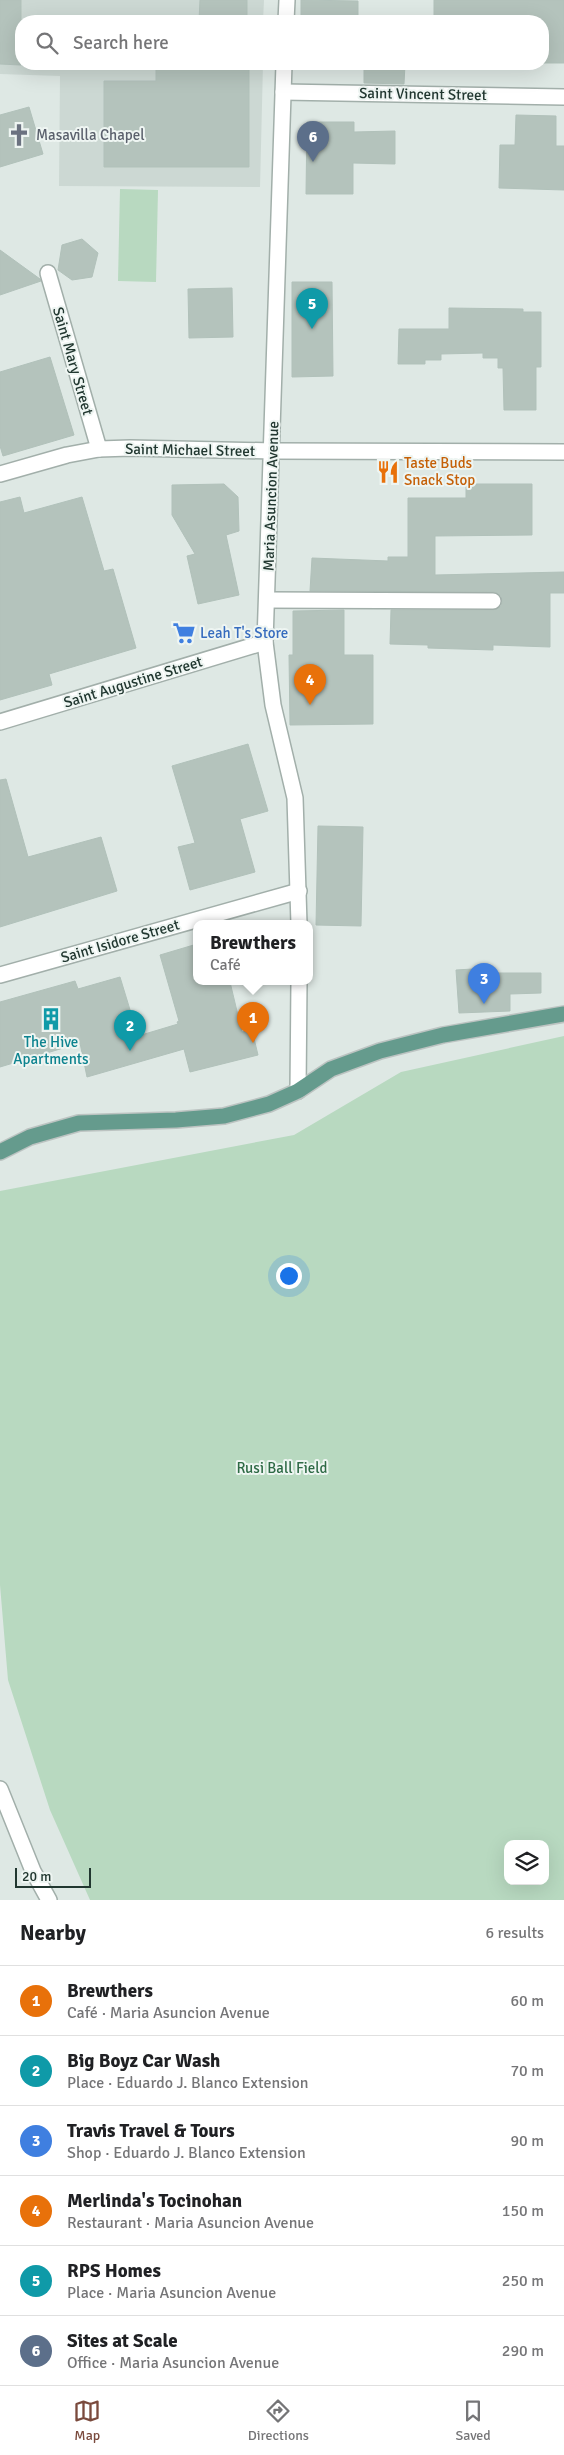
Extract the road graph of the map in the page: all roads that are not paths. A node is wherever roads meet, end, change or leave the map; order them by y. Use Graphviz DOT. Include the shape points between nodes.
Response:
graph roads {
  1 [pos="287,0"];
  2 [pos="286,15"];
  3 [pos="284,70"];
  4 [pos="283,92"];
  5 [pos="564,97"];
  6 [pos="48,273"];
  7 [pos="99,449"];
  8 [pos="273,451"];
  9 [pos="564,452"];
  10 [pos="0,474"];
  11 [pos="267,600"];
  12 [pos="493,601"];
  13 [pos="265,642"];
  14 [pos="0,722"];
  15 [pos="299,891"];
  16 [pos="196,920"];
  17 [pos="299,920"];
  18 [pos="193,921"];
  19 [pos="0,975"];
  20 [pos="298,985"];
  21 [pos="564,1014"];
  22 [pos="298,1091"];
  23 [pos="0,1152"];
  24 [pos="0,1789"];
  25 [pos="49,1900"];
  1 -- 2 [label="street"];
  3 -- 4 [label="street, Maria Asuncion Avenue"];
  4 -- 5 [label="street, Saint Vincent Street"];
  4 -- 8 [label="street, Maria Asuncion Avenue"];
  6 -- 7 [label="street, Saint Mary Street"];
  7 -- 8 [label="street, Saint Michael Street"];
  7 -- 10 [label="street, Saint Michael Street"];
  8 -- 9 [label="street, Saint Michael Street"];
  8 -- 11 [label="street, Maria Asuncion Avenue"];
  11 -- 12 [label="street"];
  11 -- 13 [label="street, Maria Asuncion Avenue"];
  13 -- 14 [label="street, Saint Augustine Street"];
  13 -- 15 [label="street, Maria Asuncion Avenue" via="273,705 295,798"];
  15 -- 16 [label="street, Saint Isidore Street"];
  15 -- 17 [label="street, Maria Asuncion Avenue"];
  18 -- 19 [label="street, Saint Isidore Street"];
  20 -- 22 [label="street"];
  21 -- 22 [label="main road" via="443,1035 380,1051 331,1069"];
  22 -- 23 [label="main road" via="270,1104 224,1116 79,1122 30,1137"];
  24 -- 25 [label="street" via="33,1870"];
}
